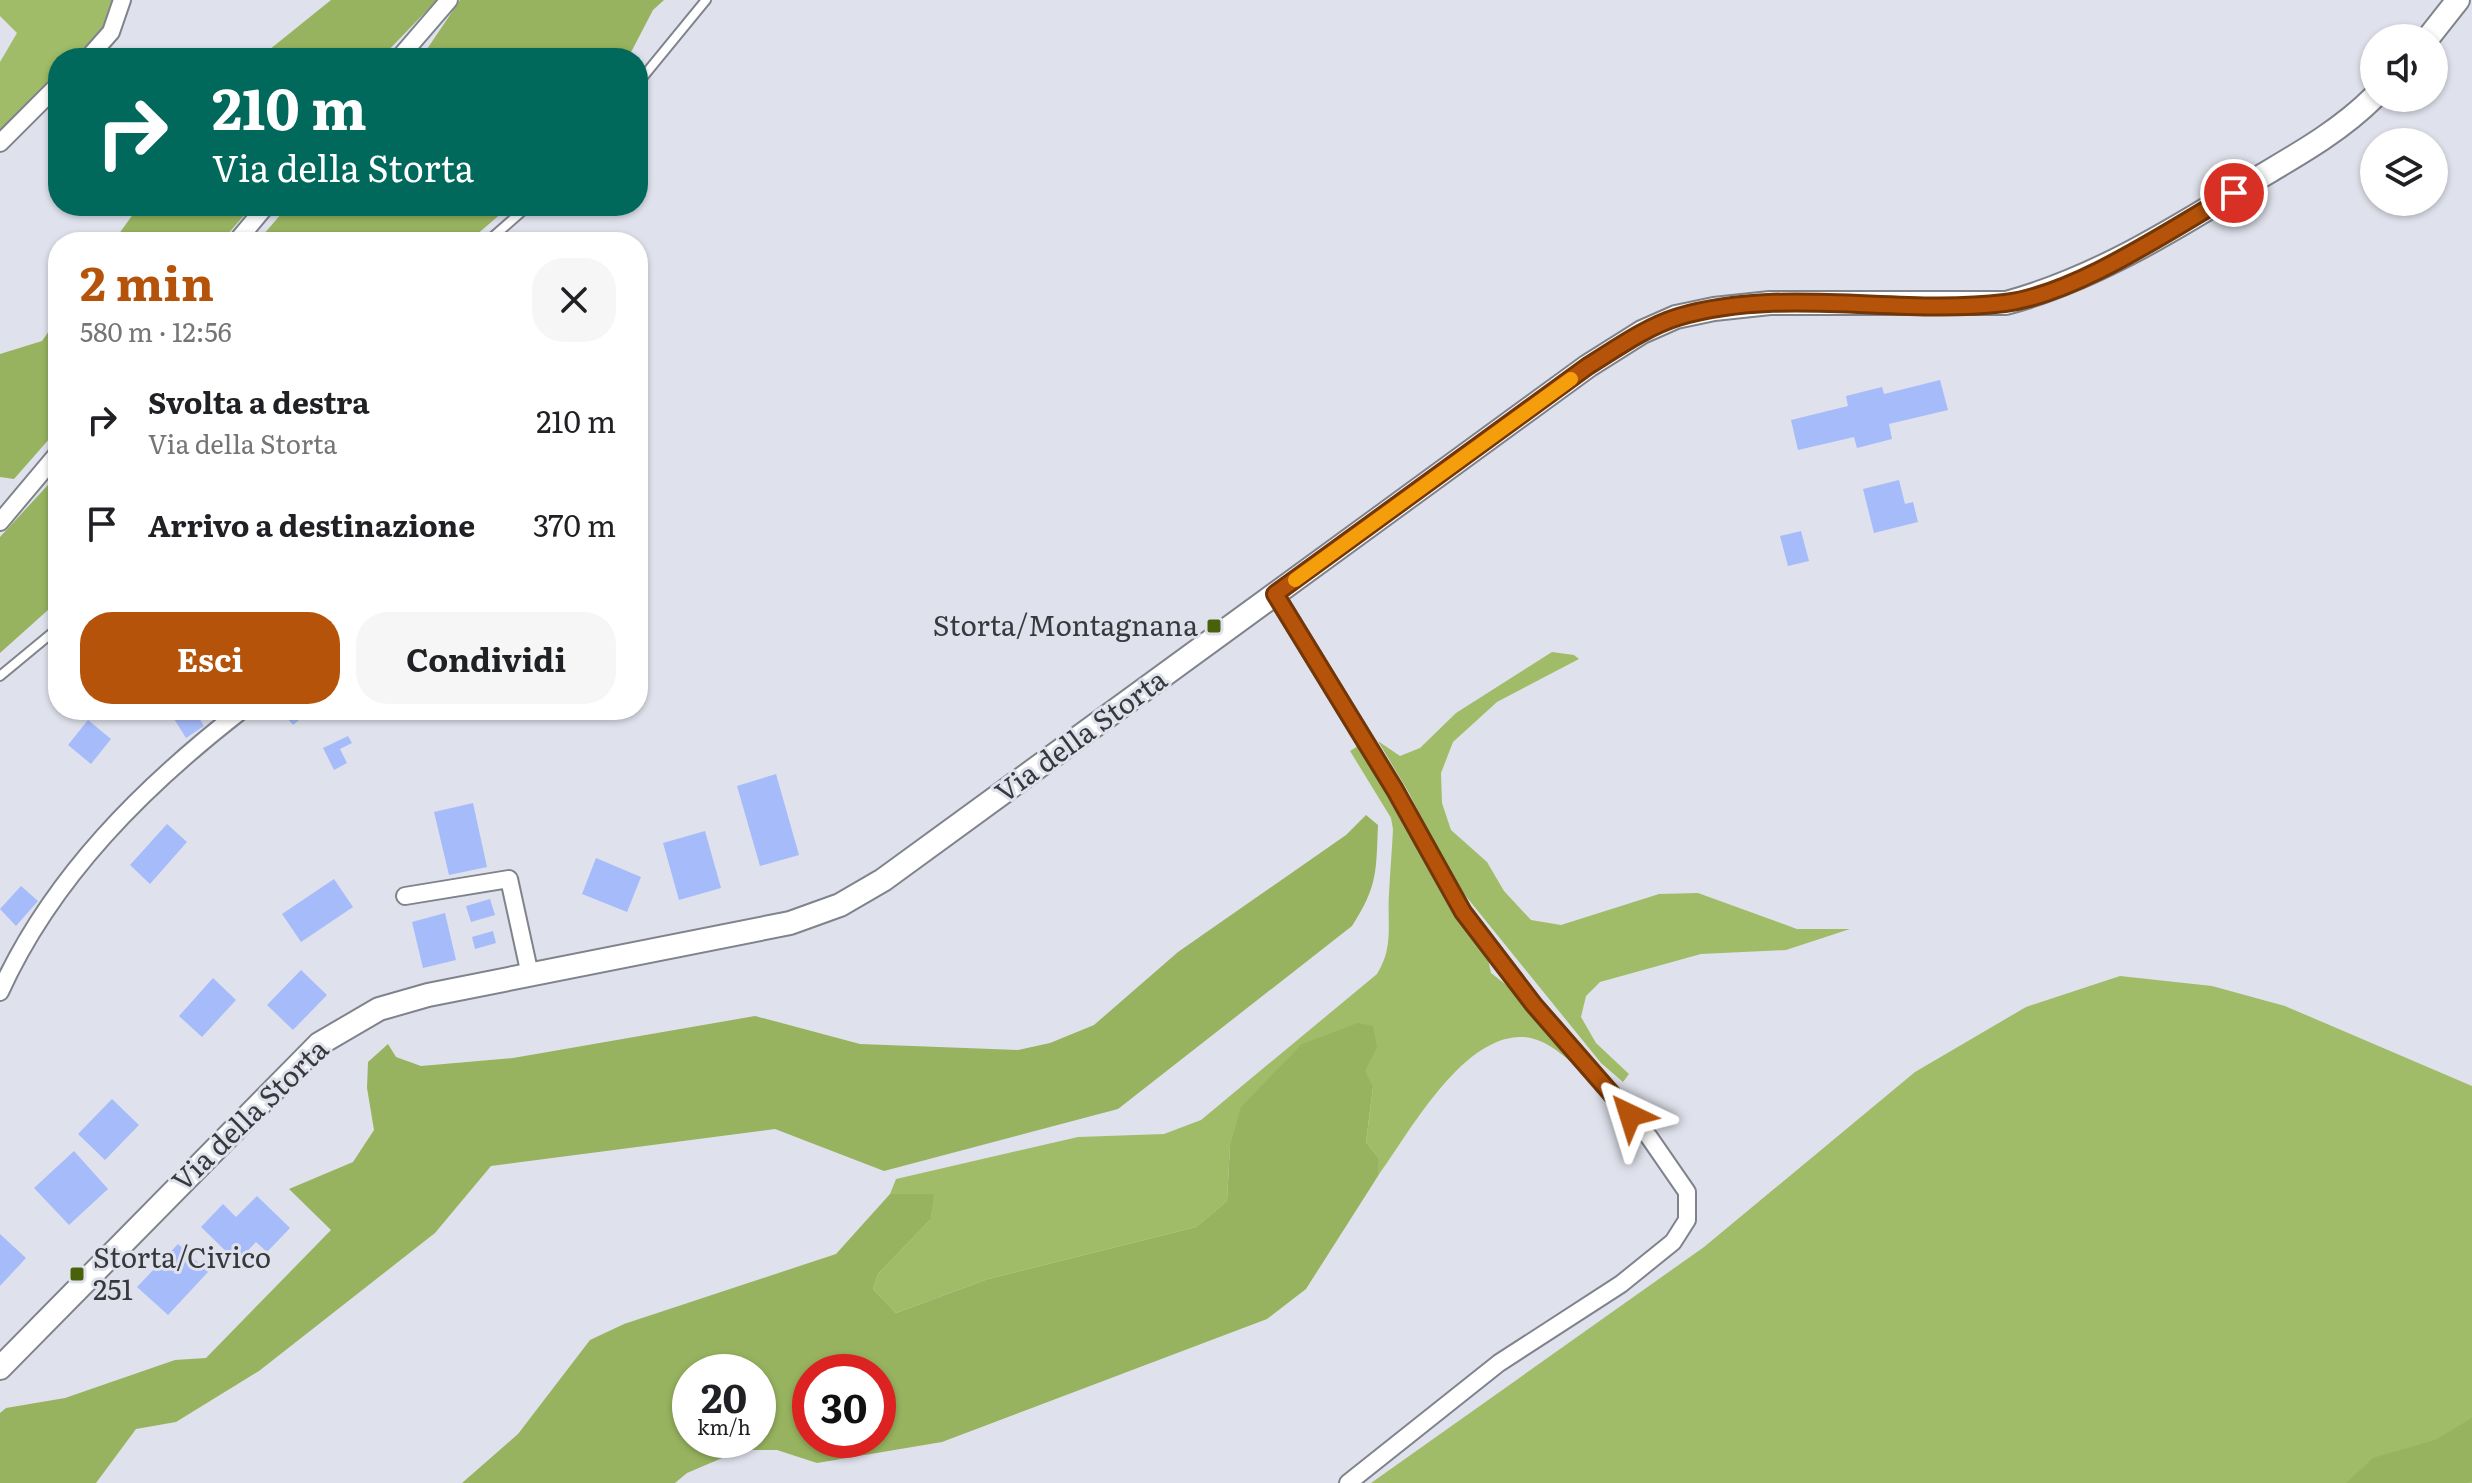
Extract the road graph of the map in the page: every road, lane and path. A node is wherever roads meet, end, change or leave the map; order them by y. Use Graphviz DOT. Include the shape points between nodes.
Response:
graph roads {
  1 [pos="122,0"];
  2 [pos="449,0"];
  3 [pos="706,0"];
  4 [pos="2458,0"];
  5 [pos="2439,24"];
  6 [pos="97,48"];
  7 [pos="408,48"];
  8 [pos="648,71"];
  9 [pos="48,95"];
  10 [pos="2360,109"];
  11 [pos="0,143"];
  12 [pos="258,216"];
  13 [pos="517,216"];
  14 [pos="244,232"];
  15 [pos="498,232"];
  16 [pos="48,465"];
  17 [pos="0,522"];
  18 [pos="1275,594"];
  19 [pos="48,636"];
  20 [pos="0,676"];
  21 [pos="230,720"];
  22 [pos="405,896"];
  23 [pos="530,975"];
  24 [pos="0,992"];
  25 [pos="0,1368"];
  26 [pos="1348,1483"];
  1 -- 6 [label="street" via="111,32"];
  2 -- 7 [label="street"];
  3 -- 8 [label="lane"];
  4 -- 5 [label="main road"];
  9 -- 11 [label="street"];
  10 -- 18 [label="main road, Via della Storta" via="2327,137 2234,193 2075,281 2039,294 2006,303 1770,303 1676,317 1642,332"];
  12 -- 14 [label="street"];
  13 -- 15 [label="lane"];
  16 -- 17 [label="street"];
  18 -- 23 [label="main road, Via della Storta" via="883,880 840,905 790,923"];
  18 -- 26 [label="street" via="1463,912 1534,1005 1649,1137 1687,1192 1687,1220 1673,1242 1621,1284 1499,1363"];
  19 -- 20 [label="lane"];
  21 -- 24 [label="street" via="141,794 68,880"];
  22 -- 23 [label="street" via="509,879"];
  23 -- 25 [label="main road, Via della Storta" via="379,1009 319,1044"];
}
